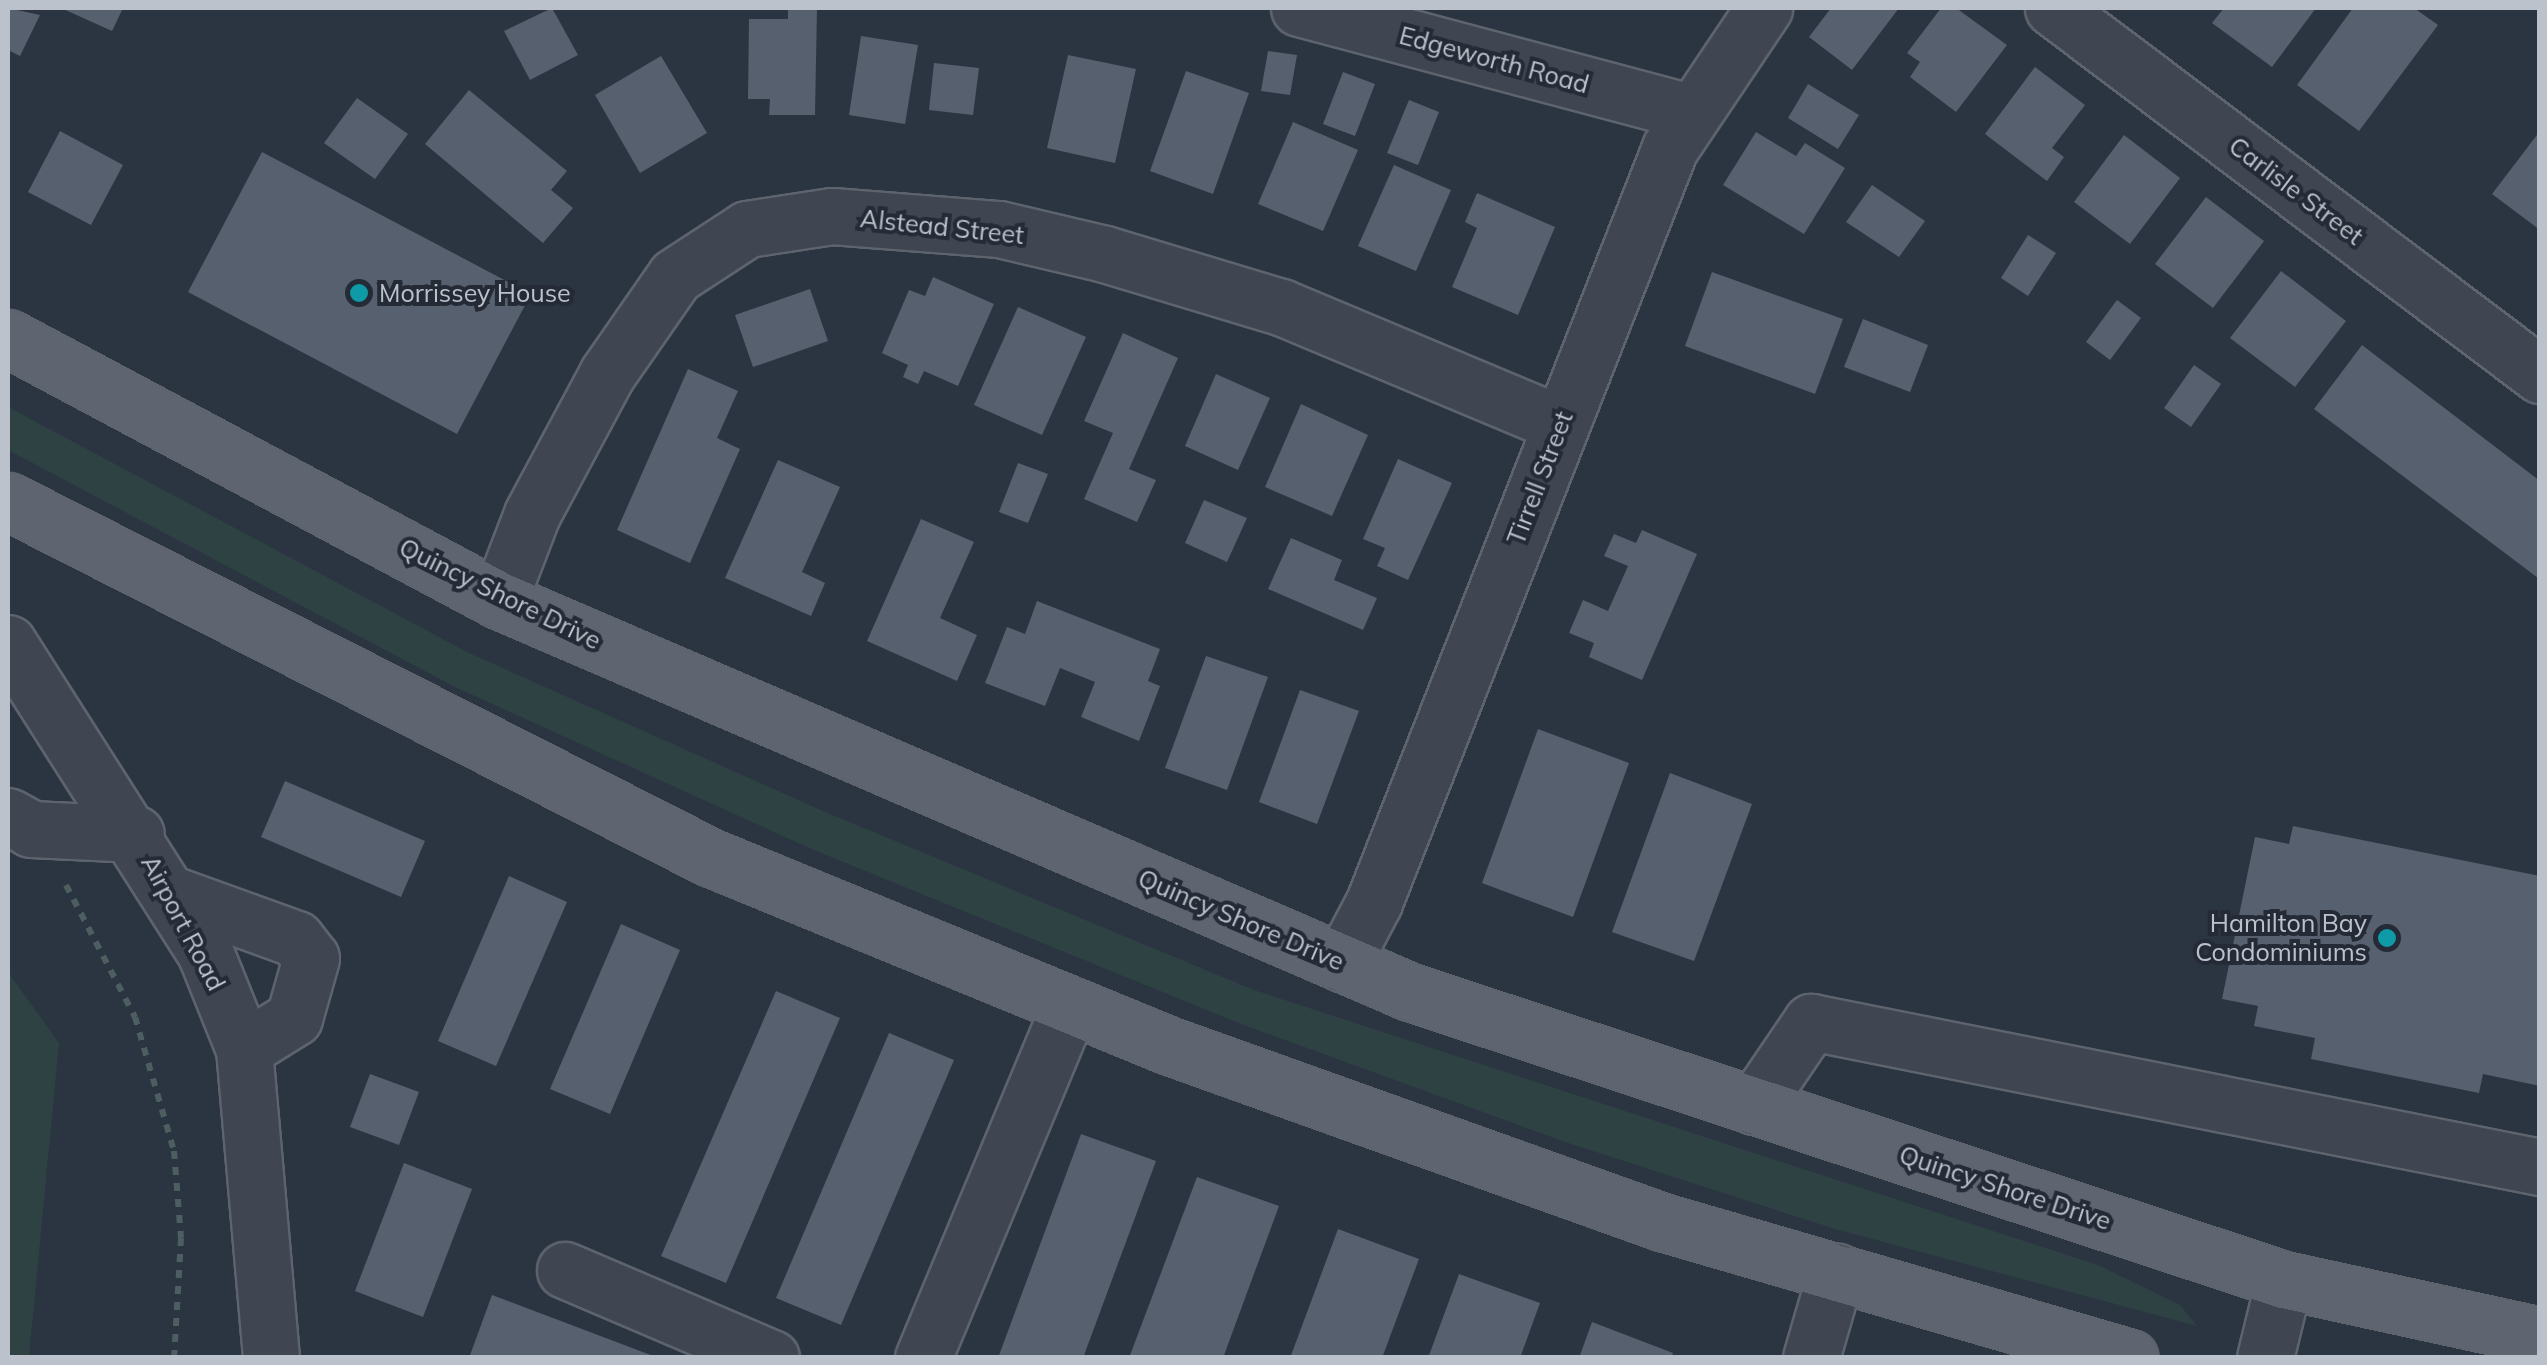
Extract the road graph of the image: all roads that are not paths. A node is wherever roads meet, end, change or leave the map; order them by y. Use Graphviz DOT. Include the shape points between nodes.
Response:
graph roads {
  1 [pos="1299,8"];
  2 [pos="1764,8"];
  3 [pos="2053,8"];
  4 [pos="1689,112"];
  5 [pos="8,338"];
  6 [pos="2540,375"];
  7 [pos="1561,424"];
  8 [pos="8,500"];
  9 [pos="499,600"];
  10 [pos="8,643"];
  11 [pos="19,823"];
  12 [pos="136,834"];
  13 [pos="170,893"];
  14 [pos="1342,963"];
  15 [pos="1070,1006"];
  16 [pos="244,1049"];
  17 [pos="1754,1106"];
  18 [pos="2540,1167"];
  19 [pos="565,1270"];
  20 [pos="1836,1272"];
  21 [pos="2284,1280"];
  22 [pos="2540,1336"];
  23 [pos="271,1358"];
  24 [pos="771,1358"];
  25 [pos="923,1358"];
  26 [pos="1811,1358"];
  27 [pos="2130,1358"];
  28 [pos="2265,1358"];
  1 -- 4 [label="street, Edgeworth Road"];
  2 -- 4 [label="street, Tirrell Street"];
  3 -- 6 [label="street, Carlisle Street"];
  4 -- 7 [label="street, Tirrell Street"];
  5 -- 9 [label="main road, Quincy Shore Drive"];
  7 -- 9 [label="street, Alstead Street" via="1281,307 999,228 832,216 746,229 675,276 607,374 532,514"];
  7 -- 14 [label="street, Tirrell Street" via="1370,913"];
  8 -- 15 [label="main road" via="708,857"];
  9 -- 14 [label="main road, Quincy Shore Drive"];
  10 -- 12 [label="street, Airport Road"];
  11 -- 12 [label="street"];
  12 -- 13 [label="street, Airport Road"];
  13 -- 16 [label="street, Airport Road"];
  13 -- 16 [label="street" via="296,939 311,958 294,1018"];
  14 -- 17 [label="main road, Quincy Shore Drive"];
  15 -- 20 [label="main road" via="1662,1222"];
  15 -- 25 [label="street"];
  16 -- 23 [label="street, Airport Road"];
  17 -- 18 [label="street" via="1811,1022"];
  17 -- 21 [label="main road, Quincy Shore Drive"];
  19 -- 24 [label="street"];
  20 -- 26 [label="street"];
  20 -- 27 [label="main road"];
  21 -- 22 [label="main road, Quincy Shore Drive"];
  21 -- 28 [label="street"];
}
